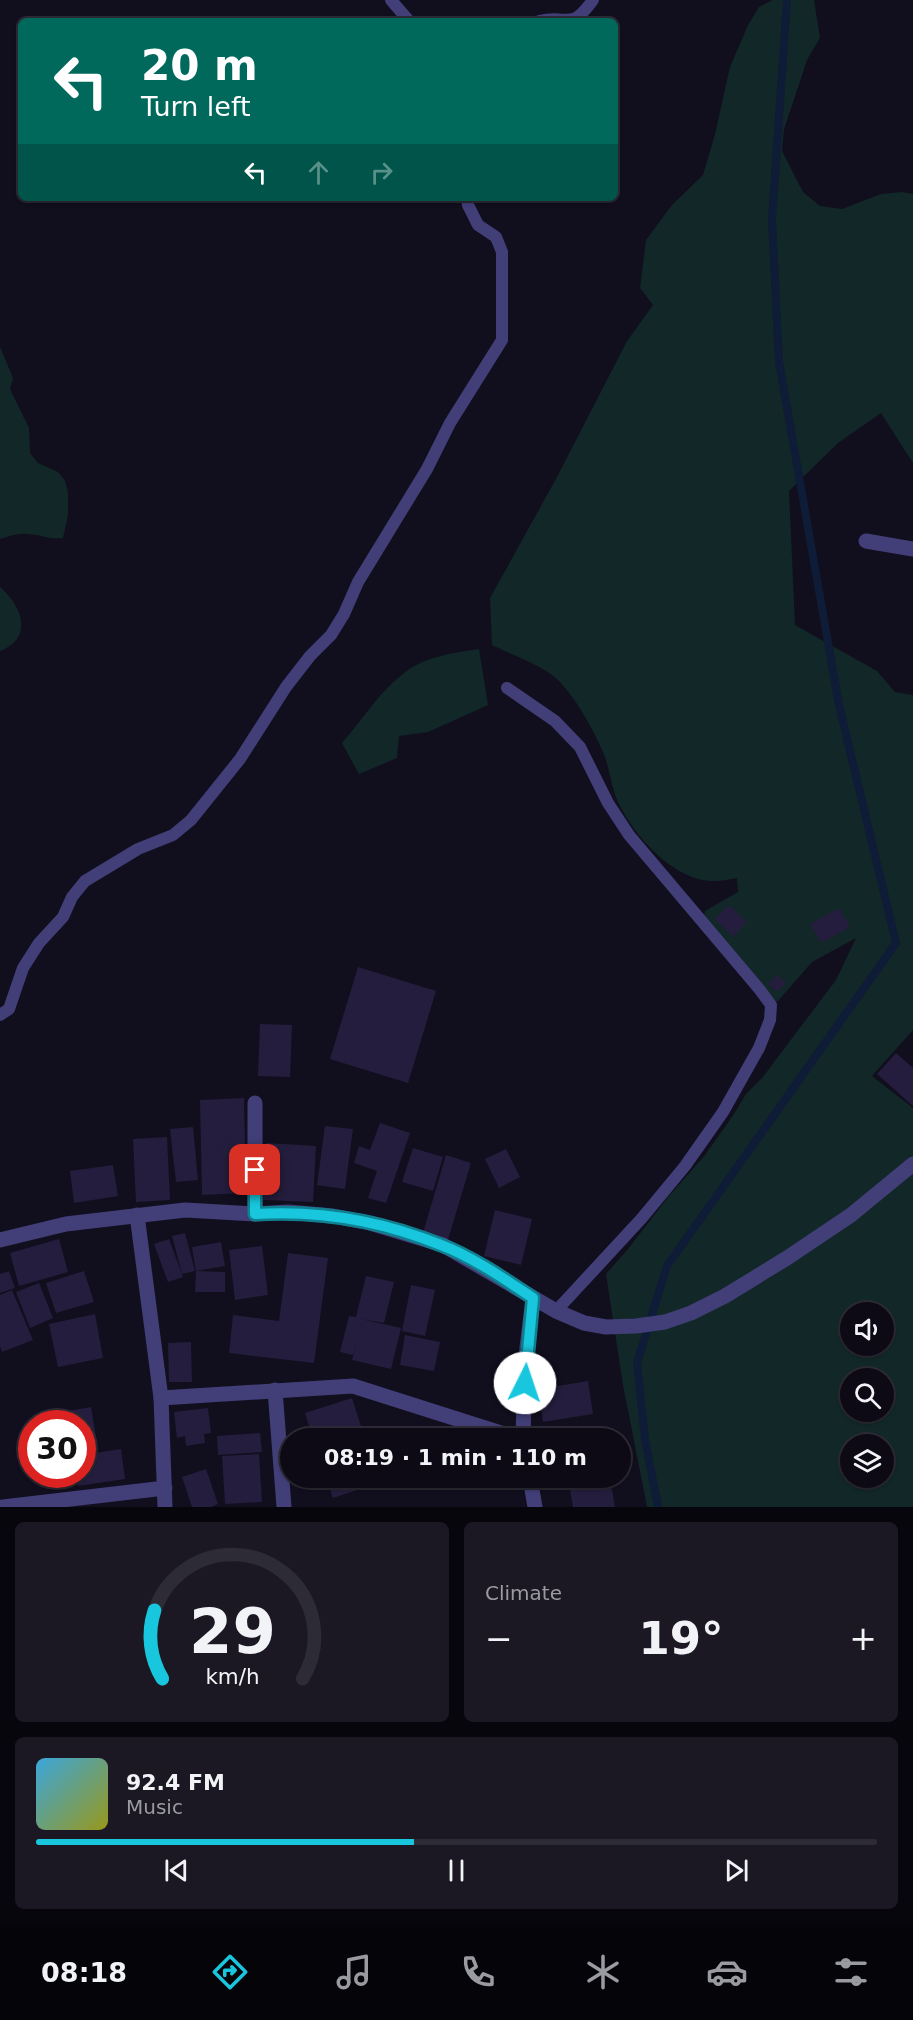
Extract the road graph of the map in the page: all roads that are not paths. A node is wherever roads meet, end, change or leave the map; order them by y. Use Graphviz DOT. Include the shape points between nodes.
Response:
graph roads {
  1 [pos="391,0"];
  2 [pos="593,0"];
  3 [pos="406,18"];
  4 [pos="576,18"];
  5 [pos="467,201"];
  6 [pos="866,541"];
  7 [pos="913,549"];
  8 [pos="507,687"];
  9 [pos="0,1015"];
  10 [pos="255,1103"];
  11 [pos="913,1164"];
  12 [pos="255,1214"];
  13 [pos="137,1215"];
  14 [pos="0,1240"];
  15 [pos="533,1298"];
  16 [pos="556,1311"];
  17 [pos="275,1390"];
  18 [pos="161,1398"];
  19 [pos="485,1428"];
  20 [pos="523,1428"];
  21 [pos="165,1488"];
  22 [pos="532,1488"];
  23 [pos="3,1507"];
  24 [pos="165,1507"];
  25 [pos="284,1507"];
  26 [pos="535,1507"];
  1 -- 3 [label="lane"];
  2 -- 4 [label="lane"];
  5 -- 9 [label="lane" via="478,225 496,237 502,252 502,340 358,582 332,635 309,656 240,759 191,820 173,835 138,849 85,881 23,968 9,1009"];
  6 -- 7 [label="street"];
  8 -- 16 [label="lane" via="555,721 580,747 629,835 771,1005 770,1020 759,1048 723,1112 685,1167"];
  10 -- 12 [label="street"];
  11 -- 16 [label="street" via="851,1215 787,1258 691,1313 664,1322 606,1327"];
  12 -- 13 [label="street" via="185,1210"];
  12 -- 15 [label="street" via="333,1216 405,1233 443,1245"];
  13 -- 14 [label="street" via="66,1224"];
  13 -- 18 [label="street"];
  15 -- 16 [label="street"];
  15 -- 20 [label="street" via="525,1364"];
  17 -- 18 [label="street"];
  17 -- 19 [label="street" via="353,1386"];
  17 -- 25 [label="street"];
  18 -- 21 [label="street"];
  21 -- 23 [label="street"];
  21 -- 24 [label="street"];
  22 -- 26 [label="street"];
}
